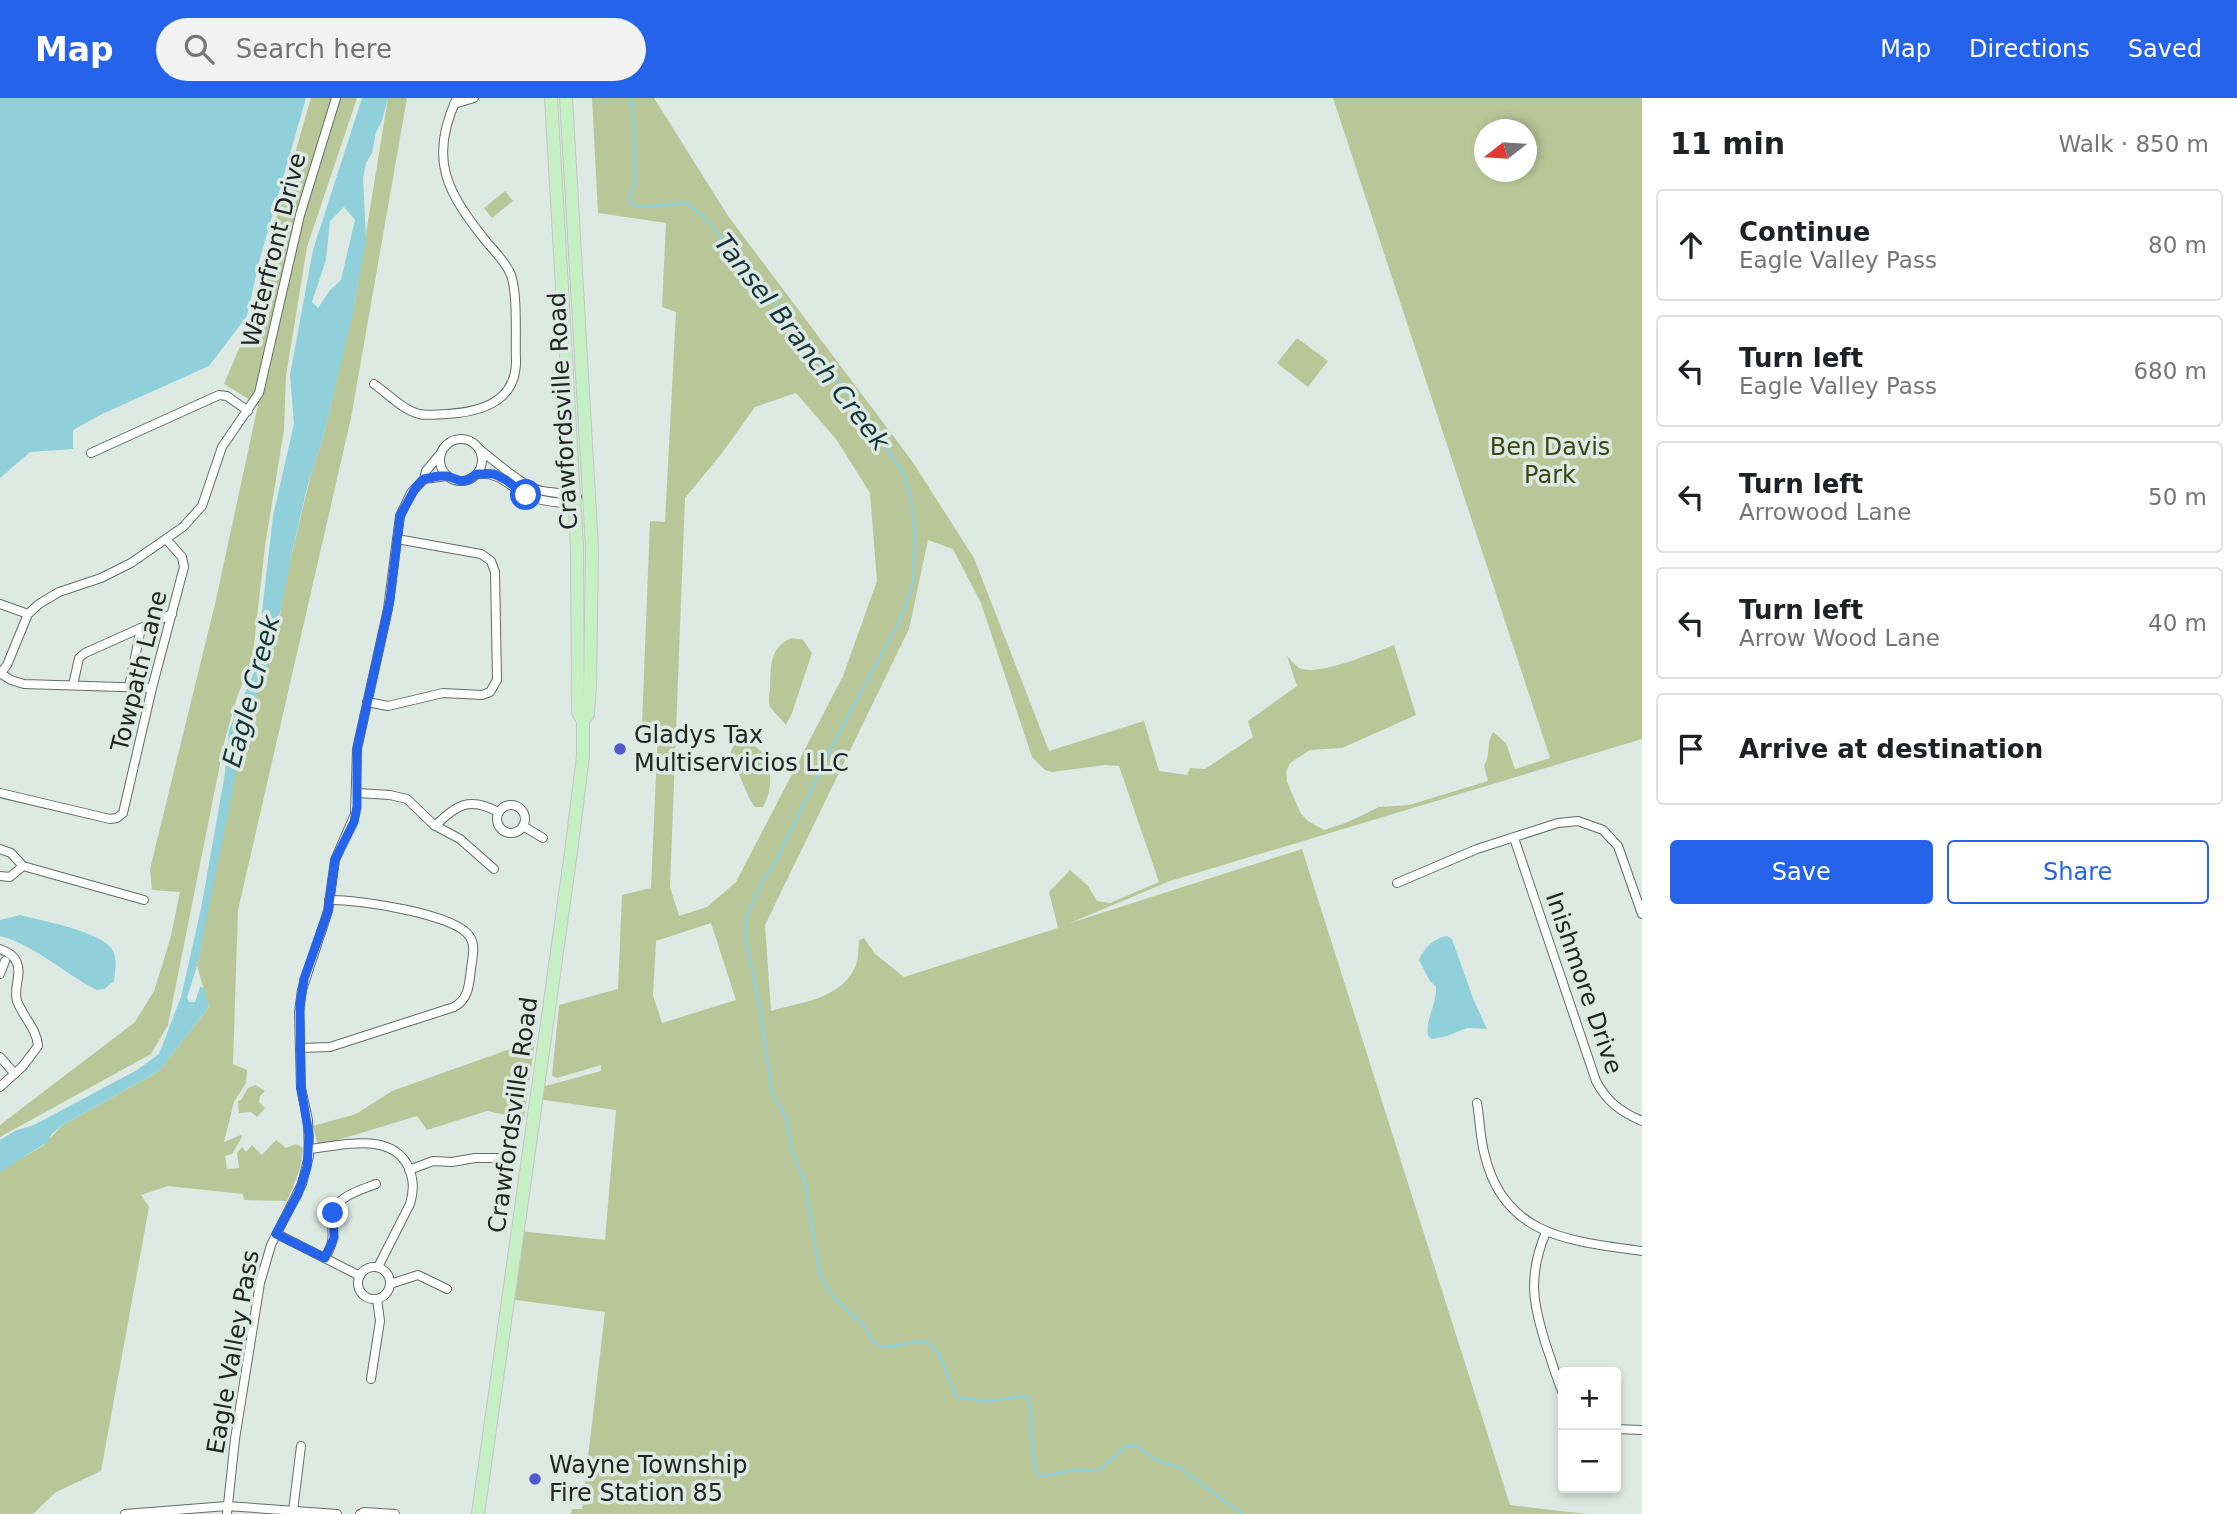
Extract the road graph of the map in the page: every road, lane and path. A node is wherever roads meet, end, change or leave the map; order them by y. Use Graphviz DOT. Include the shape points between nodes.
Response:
graph roads {
  1 [pos="336,98"];
  2 [pos="474,98"];
  3 [pos="551,98"];
  4 [pos="566,98"];
  5 [pos="456,101"];
  6 [pos="374,384"];
  7 [pos="248,411"];
  8 [pos="475,445"];
  9 [pos="91,453"];
  10 [pos="441,453"];
  11 [pos="477,474"];
  12 [pos="447,476"];
  13 [pos="424,479"];
  14 [pos="589,497"];
  15 [pos="572,498"];
  16 [pos="166,539"];
  17 [pos="397,539"];
  18 [pos="0,604"];
  19 [pos="28,614"];
  20 [pos="172,614"];
  21 [pos="141,628"];
  22 [pos="0,674"];
  23 [pos="73,685"];
  24 [pos="129,687"];
  25 [pos="152,688"];
  26 [pos="368,702"];
  27 [pos="583,721"];
  28 [pos="0,793"];
  29 [pos="357,793"];
  30 [pos="498,812"];
  31 [pos="435,826"];
  32 [pos="523,826"];
  33 [pos="543,838"];
  34 [pos="1514,838"];
  35 [pos="0,849"];
  36 [pos="23,866"];
  37 [pos="494,869"];
  38 [pos="0,876"];
  39 [pos="1397,883"];
  40 [pos="144,900"];
  41 [pos="329,900"];
  42 [pos="1642,914"];
  43 [pos="0,949"];
  44 [pos="5,961"];
  45 [pos="0,974"];
  46 [pos="300,1048"];
  47 [pos="0,1057"];
  48 [pos="15,1074"];
  49 [pos="0,1087"];
  50 [pos="1477,1103"];
  51 [pos="1642,1121"];
  52 [pos="309,1149"];
  53 [pos="503,1158"];
  54 [pos="410,1170"];
  55 [pos="376,1184"];
  56 [pos="1546,1233"];
  57 [pos="276,1234"];
  58 [pos="1642,1251"];
  59 [pos="325,1258"];
  60 [pos="378,1268"];
  61 [pos="360,1276"];
  62 [pos="390,1284"];
  63 [pos="447,1289"];
  64 [pos="377,1299"];
  65 [pos="371,1379"];
  66 [pos="1558,1379"];
  67 [pos="1621,1429"];
  68 [pos="1642,1430"];
  69 [pos="302,1446"];
  70 [pos="227,1510"];
  71 [pos="293,1511"];
  72 [pos="125,1514"];
  73 [pos="337,1514"];
  74 [pos="360,1514"];
  75 [pos="395,1514"];
  76 [pos="478,1514"];
  1 -- 7 [label="street, Waterfront Drive" via="300,215 259,393"];
  2 -- 5 [label="street"];
  3 -- 15 [label="main road, Crawfordsville Road"];
  4 -- 14 [label="main road, Crawfordsville Road"];
  5 -- 6 [label="street" via="443,144 446,174 460,208 510,273 514,375 494,402 465,413 416,413"];
  7 -- 9 [label="street" via="219,395"];
  7 -- 16 [label="street, Waterfront Drive" via="222,447 202,506"];
  8 -- 10 [label="street" via="454,440"];
  8 -- 11 [label="street" via="482,458"];
  8 -- 15 [label="street" via="529,486"];
  10 -- 12 [label="street" via="440,464"];
  10 -- 13 [label="street, Eagle Valley Pass"];
  11 -- 12 [label="street" via="461,481"];
  11 -- 15 [label="street" via="500,477 538,499 563,503"];
  12 -- 13 [label="street"];
  13 -- 17 [label="street, Eagle Valley Pass" via="404,506"];
  14 -- 15 [label="street"];
  14 -- 27 [label="main road, Crawfordsville Road" via="591,659 588,714"];
  15 -- 27 [label="main road, Crawfordsville Road" via="578,712"];
  16 -- 19 [label="street, Waterfront Drive" via="111,574 52,596"];
  16 -- 20 [label="street, Towpath Lane" via="182,557 184,567"];
  17 -- 26 [label="street, Eagle Valley Pass" via="390,600"];
  17 -- 26 [label="street" via="487,557 494,569 497,677 489,692 479,695 443,693 390,705"];
  18 -- 19 [label="street"];
  19 -- 22 [label="street"];
  20 -- 21 [label="street"];
  20 -- 25 [label="street, Towpath Lane"];
  21 -- 23 [label="street" via="79,658"];
  21 -- 24 [label="street"];
  22 -- 23 [label="street" via="20,683"];
  23 -- 24 [label="street"];
  24 -- 25 [label="street"];
  25 -- 28 [label="street, Towpath Lane" via="125,808 119,817"];
  26 -- 29 [label="street, Eagle Valley Pass" via="357,749"];
  27 -- 76 [label="main road, Crawfordsville Road" via="567,884"];
  29 -- 31 [label="street" via="407,799"];
  29 -- 41 [label="street, Eagle Valley Pass" via="354,822 335,860"];
  30 -- 31 [label="street" via="482,805 464,805 451,810"];
  30 -- 32 [label="street" via="506,806 519,807 525,816"];
  30 -- 32 [label="street" via="497,823 504,832 515,833"];
  31 -- 37 [label="street" via="460,839"];
  32 -- 33 [label="street"];
  34 -- 39 [label="street"];
  34 -- 42 [label="street" via="1569,821 1603,830 1620,851"];
  34 -- 51 [label="street, Inishmore Drive" via="1596,1082 1610,1102"];
  35 -- 36 [label="street" via="13,854"];
  36 -- 38 [label="street" via="10,877"];
  36 -- 40 [label="street"];
  41 -- 46 [label="street, Eagle Valley Pass" via="302,990"];
  41 -- 46 [label="street" via="404,909 465,930 474,947 468,990 461,1003 330,1047"];
  43 -- 48 [label="street" via="16,961 16,998 38,1042 35,1053"];
  44 -- 45 [label="street"];
  46 -- 52 [label="street, Eagle Valley Pass"];
  47 -- 48 [label="street"];
  48 -- 49 [label="street"];
  50 -- 56 [label="street" via="1494,1182 1519,1214"];
  52 -- 54 [label="street" via="377,1144 396,1152"];
  52 -- 57 [label="street, Eagle Valley Pass" via="302,1184"];
  53 -- 54 [label="street" via="433,1161"];
  54 -- 60 [label="street" via="414,1185 410,1203"];
  55 -- 59 [label="street" via="339,1202 332,1218 334,1238"];
  56 -- 58 [label="street"];
  56 -- 66 [label="street" via="1535,1264 1533,1296"];
  57 -- 59 [label="street"];
  57 -- 70 [label="street, Eagle Valley Pass" via="260,1283"];
  59 -- 61 [label="street"];
  60 -- 61 [label="street" via="367,1269"];
  60 -- 62 [label="street" via="387,1274"];
  61 -- 64 [label="street" via="361,1293"];
  62 -- 63 [label="street" via="418,1275"];
  62 -- 64 [label="street" via="386,1294"];
  64 -- 65 [label="street" via="380,1321"];
  67 -- 68 [label="street"];
  69 -- 71 [label="street"];
  70 -- 71 [label="street"];
  70 -- 72 [label="street"];
  71 -- 73 [label="street"];
  74 -- 75 [label="street"];
}
